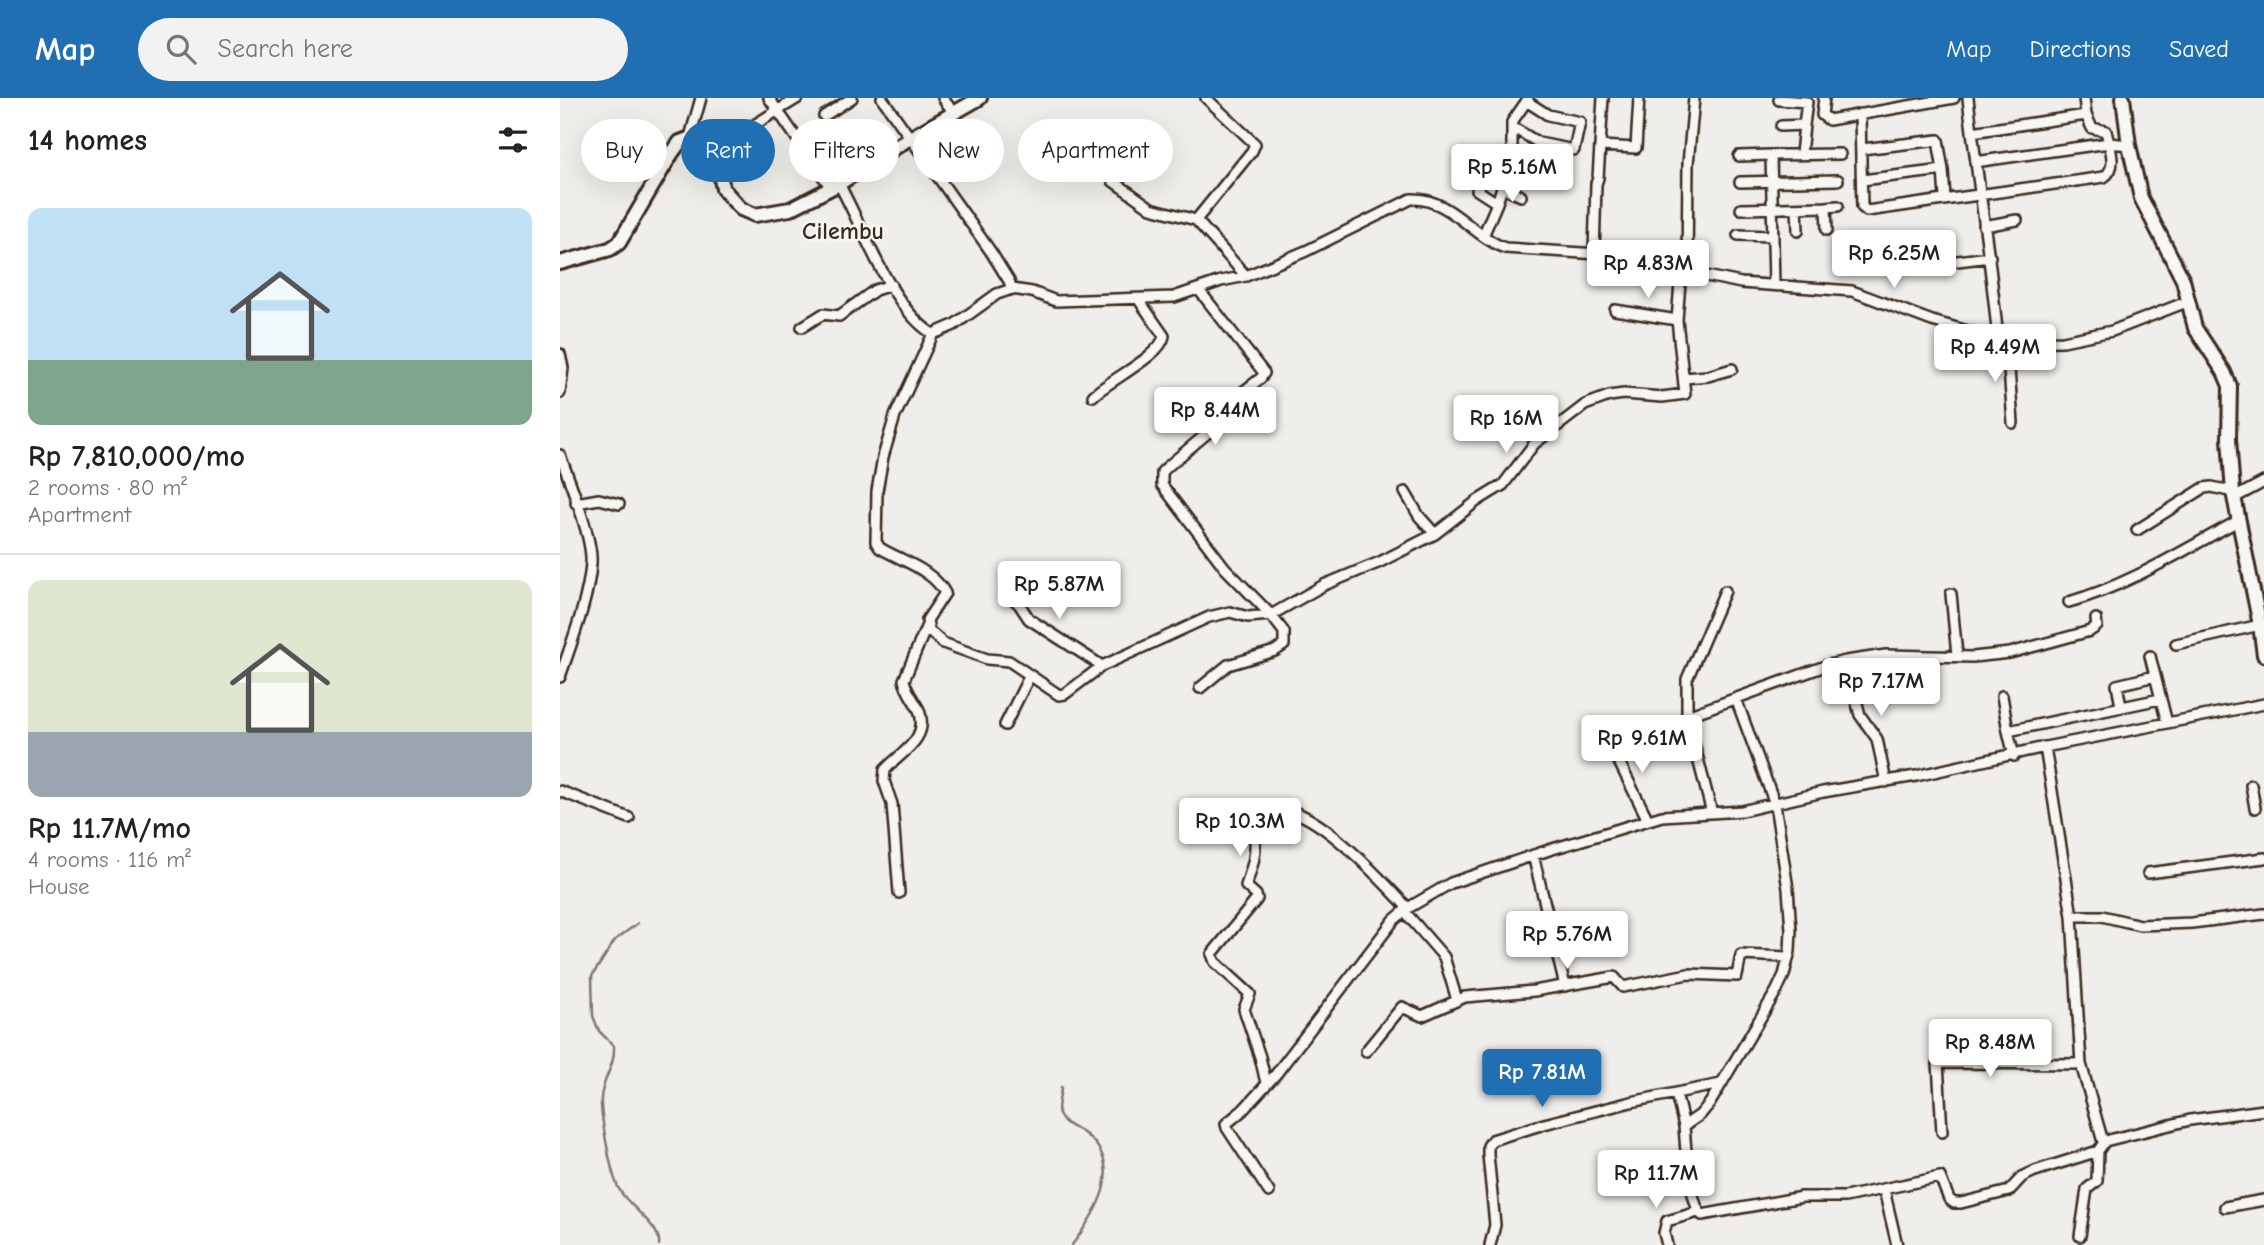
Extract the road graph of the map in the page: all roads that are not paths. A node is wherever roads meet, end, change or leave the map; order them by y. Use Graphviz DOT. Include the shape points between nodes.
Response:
graph roads {
  1 [pos="701,98"];
  2 [pos="769,98"];
  3 [pos="798,98"];
  4 [pos="852,98"];
  5 [pos="882,98"];
  6 [pos="943,98"];
  7 [pos="980,98"];
  8 [pos="1206,98"];
  9 [pos="1603,98"];
  10 [pos="1639,98"];
  11 [pos="1694,98"];
  12 [pos="1824,98"];
  13 [pos="1954,98"];
  14 [pos="1968,98"];
  15 [pos="2084,98"];
  16 [pos="2123,98"];
  17 [pos="1527,100"];
  18 [pos="1779,100"];
  19 [pos="776,112"];
  20 [pos="953,112"];
  21 [pos="1860,114"];
  22 [pos="2086,115"];
  23 [pos="824,116"];
  24 [pos="695,119"];
  25 [pos="764,119"];
  26 [pos="1804,125"];
  27 [pos="1781,126"];
  28 [pos="1512,127"];
  29 [pos="1972,132"];
  30 [pos="910,138"];
  31 [pos="681,142"];
  32 [pos="2109,143"];
  33 [pos="2129,145"];
  34 [pos="1600,146"];
  35 [pos="1862,149"];
  36 [pos="1801,154"];
  37 [pos="1840,154"];
  38 [pos="1772,155"];
  39 [pos="1739,156"];
  40 [pos="1510,160"];
  41 [pos="1975,162"];
  42 [pos="1491,166"];
  43 [pos="1528,169"];
  44 [pos="1943,170"];
  45 [pos="1506,175"];
  46 [pos="1838,180"];
  47 [pos="1862,180"];
  48 [pos="1772,181"];
  49 [pos="722,182"];
  50 [pos="1114,182"];
  51 [pos="1740,182"];
  52 [pos="835,186"];
  53 [pos="1503,188"];
  54 [pos="1477,190"];
  55 [pos="1979,194"];
  56 [pos="1521,196"];
  57 [pos="1945,198"];
  58 [pos="1497,203"];
  59 [pos="1838,206"];
  60 [pos="1826,207"];
  61 [pos="1797,208"];
  62 [pos="1741,209"];
  63 [pos="1773,209"];
  64 [pos="1196,220"];
  65 [pos="2017,220"];
  66 [pos="1984,226"];
  67 [pos="1798,230"];
  68 [pos="1827,230"];
  69 [pos="1738,235"];
  70 [pos="1483,236"];
  71 [pos="1773,236"];
  72 [pos="1596,254"];
  73 [pos="1990,257"];
  74 [pos="560,263"];
  75 [pos="1933,264"];
  76 [pos="1684,272"];
  77 [pos="1246,276"];
  78 [pos="891,285"];
  79 [pos="1774,285"];
  80 [pos="1012,289"];
  81 [pos="1199,290"];
  82 [pos="1139,300"];
  83 [pos="2189,301"];
  84 [pos="1615,310"];
  85 [pos="1676,320"];
  86 [pos="802,327"];
  87 [pos="933,334"];
  88 [pos="2002,342"];
  89 [pos="560,354"];
  90 [pos="1731,369"];
  91 [pos="1684,378"];
  92 [pos="560,393"];
  93 [pos="1093,396"];
  94 [pos="2014,423"];
  95 [pos="560,455"];
  96 [pos="2264,482"];
  97 [pos="1405,492"];
  98 [pos="2233,495"];
  99 [pos="576,503"];
  100 [pos="619,504"];
  101 [pos="2238,520"];
  102 [pos="2137,530"];
  103 [pos="1435,534"];
  104 [pos="1725,591"];
  105 [pos="1005,592"];
  106 [pos="1951,594"];
  107 [pos="2069,603"];
  108 [pos="1271,615"];
  109 [pos="2096,619"];
  110 [pos="928,625"];
  111 [pos="2260,625"];
  112 [pos="2176,644"];
  113 [pos="1957,655"];
  114 [pos="2264,655"];
  115 [pos="2150,656"];
  116 [pos="1846,661"];
  117 [pos="1102,666"];
  118 [pos="1030,675"];
  119 [pos="2155,676"];
  120 [pos="560,677"];
  121 [pos="1200,688"];
  122 [pos="2002,696"];
  123 [pos="1736,699"];
  124 [pos="2160,699"];
  125 [pos="2264,704"];
  126 [pos="2121,706"];
  127 [pos="1687,716"];
  128 [pos="2166,723"];
  129 [pos="1004,726"];
  130 [pos="2008,731"];
  131 [pos="1609,742"];
  132 [pos="2045,747"];
  133 [pos="2014,756"];
  134 [pos="1886,782"];
  135 [pos="2251,785"];
  136 [pos="560,791"];
  137 [pos="2258,802"];
  138 [pos="1775,804"];
  139 [pos="1712,813"];
  140 [pos="629,818"];
  141 [pos="1648,820"];
  142 [pos="1533,855"];
  143 [pos="2264,858"];
  144 [pos="2148,873"];
  145 [pos="899,893"];
  146 [pos="1406,909"];
  147 [pos="2264,914"];
  148 [pos="2072,916"];
  149 [pos="1788,957"];
  150 [pos="1565,986"];
  151 [pos="1457,1000"];
  152 [pos="1366,1051"];
  153 [pos="2081,1064"];
  154 [pos="1266,1083"];
  155 [pos="1721,1084"];
  156 [pos="1676,1094"];
  157 [pos="2264,1111"];
  158 [pos="1684,1126"];
  159 [pos="1942,1132"];
  160 [pos="2101,1147"];
  161 [pos="1884,1190"];
  162 [pos="1269,1192"];
  163 [pos="2264,1200"];
  164 [pos="2225,1207"];
  165 [pos="1698,1212"];
  166 [pos="2080,1236"];
  167 [pos="1490,1245"];
  168 [pos="1667,1245"];
  169 [pos="1897,1245"];
  1 -- 24 [label="street"];
  2 -- 19 [label="street"];
  3 -- 19 [label="street"];
  4 -- 23 [label="street"];
  5 -- 30 [label="street"];
  6 -- 20 [label="street"];
  7 -- 20 [label="street"];
  8 -- 64 [label="street" via="1255,144"];
  9 -- 34 [label="street"];
  10 -- 34 [label="street" via="1636,148"];
  11 -- 76 [label="street"];
  12 -- 21 [label="street" via="1822,115 1826,119"];
  13 -- 21 [label="street"];
  14 -- 29 [label="street"];
  15 -- 22 [label="street"];
  16 -- 33 [label="street"];
  17 -- 28 [label="street"];
  17 -- 28 [label="street" via="1548,115 1580,122 1574,150 1546,145"];
  18 -- 26 [label="street" via="1807,102"];
  19 -- 25 [label="street"];
  19 -- 52 [label="street"];
  20 -- 30 [label="street"];
  21 -- 35 [label="street"];
  22 -- 29 [label="street"];
  22 -- 32 [label="street" via="2092,128 2106,131"];
  26 -- 27 [label="street"];
  26 -- 36 [label="street"];
  28 -- 40 [label="street"];
  29 -- 41 [label="street"];
  30 -- 52 [label="street"];
  30 -- 80 [label="street"];
  31 -- 74 [label="street" via="619,243"];
  32 -- 33 [label="street"];
  32 -- 41 [label="street"];
  32 -- 55 [label="street" via="2113,163 2104,177"];
  33 -- 83 [label="street" via="2141,198"];
  34 -- 72 [label="street"];
  35 -- 44 [label="street" via="1938,140"];
  35 -- 47 [label="street"];
  36 -- 37 [label="street"];
  36 -- 38 [label="street"];
  38 -- 39 [label="street"];
  38 -- 48 [label="street"];
  40 -- 43 [label="street"];
  40 -- 45 [label="street"];
  41 -- 55 [label="street"];
  42 -- 45 [label="street"];
  44 -- 47 [label="street"];
  44 -- 57 [label="street"];
  45 -- 53 [label="street"];
  46 -- 48 [label="street"];
  47 -- 57 [label="street" via="1862,207 1867,211"];
  48 -- 51 [label="street"];
  48 -- 63 [label="street"];
  49 -- 52 [label="street" via="741,209 755,215 794,208"];
  50 -- 64 [label="street" via="1151,208"];
  52 -- 78 [label="street" via="852,208"];
  53 -- 56 [label="street"];
  53 -- 58 [label="street"];
  54 -- 58 [label="street"];
  55 -- 57 [label="street"];
  55 -- 66 [label="street"];
  58 -- 70 [label="street"];
  59 -- 60 [label="street"];
  60 -- 61 [label="street"];
  60 -- 68 [label="street"];
  61 -- 63 [label="street"];
  61 -- 67 [label="street"];
  62 -- 63 [label="street"];
  63 -- 71 [label="street"];
  64 -- 77 [label="street"];
  65 -- 66 [label="street"];
  66 -- 73 [label="street"];
  69 -- 71 [label="street"];
  70 -- 72 [label="street" via="1517,250"];
  70 -- 77 [label="street" via="1447,209 1429,200 1411,199"];
  71 -- 79 [label="street"];
  72 -- 76 [label="street"];
  73 -- 75 [label="street"];
  73 -- 88 [label="street"];
  76 -- 79 [label="street"];
  76 -- 85 [label="street"];
  77 -- 81 [label="street"];
  78 -- 86 [label="street" via="875,290 839,316 824,314"];
  78 -- 87 [label="street" via="919,325"];
  79 -- 88 [label="street" via="1852,291"];
  80 -- 82 [label="street" via="1056,301"];
  80 -- 87 [label="street"];
  81 -- 82 [label="street" via="1167,299"];
  81 -- 108 [label="street" via="1264,373 1231,401 1210,432 1162,472 1162,485 1231,574"];
  82 -- 93 [label="street" via="1164,340"];
  83 -- 88 [label="street" via="2112,331 2063,341"];
  83 -- 98 [label="street" via="2195,328 2230,387"];
  84 -- 85 [label="street"];
  85 -- 91 [label="street"];
  87 -- 110 [label="street" via="895,416 883,457 875,538 880,548 942,587 944,598 930,614"];
  88 -- 94 [label="street"];
  89 -- 92 [label="street"];
  90 -- 91 [label="street"];
  91 -- 103 [label="street" via="1682,396 1609,396 1577,410 1534,444 1503,485"];
  95 -- 99 [label="street"];
  96 -- 98 [label="street"];
  97 -- 103 [label="street"];
  98 -- 101 [label="street"];
  98 -- 102 [label="street" via="2204,488"];
  99 -- 100 [label="street" via="599,499"];
  99 -- 120 [label="street" via="591,565"];
  101 -- 107 [label="street" via="2126,582"];
  101 -- 111 [label="street"];
  103 -- 108 [label="street"];
  104 -- 127 [label="street" via="1687,679"];
  105 -- 117 [label="street" via="1029,619"];
  106 -- 113 [label="street"];
  108 -- 117 [label="street" via="1217,614"];
  108 -- 121 [label="street" via="1283,632 1284,645 1228,665"];
  109 -- 113 [label="street" via="2097,626 2090,631 2010,653"];
  110 -- 118 [label="street" via="943,643 987,659 1009,661"];
  110 -- 145 [label="street" via="904,680 920,714 919,736 883,775 892,804"];
  111 -- 112 [label="street"];
  111 -- 114 [label="street"];
  113 -- 116 [label="street" via="1886,655"];
  115 -- 119 [label="street"];
  116 -- 123 [label="street"];
  116 -- 134 [label="street" via="1860,715 1877,739"];
  117 -- 118 [label="street" via="1059,695"];
  118 -- 129 [label="street"];
  119 -- 124 [label="street"];
  119 -- 126 [label="street" via="2117,685"];
  122 -- 130 [label="street"];
  123 -- 127 [label="street"];
  123 -- 138 [label="street"];
  124 -- 126 [label="street"];
  124 -- 128 [label="street"];
  125 -- 128 [label="street"];
  126 -- 130 [label="street"];
  127 -- 139 [label="street"];
  128 -- 132 [label="street"];
  130 -- 133 [label="street"];
  131 -- 141 [label="street"];
  132 -- 133 [label="street"];
  132 -- 148 [label="street"];
  133 -- 134 [label="street"];
  134 -- 138 [label="street"];
  135 -- 137 [label="street"];
  136 -- 140 [label="street"];
  138 -- 139 [label="street"];
  138 -- 149 [label="street" via="1788,889"];
  139 -- 141 [label="street" via="1668,814"];
  141 -- 142 [label="street"];
  142 -- 146 [label="street" via="1451,883"];
  142 -- 150 [label="street"];
  143 -- 144 [label="street"];
  146 -- 151 [label="street" via="1444,957"];
  146 -- 154 [label="street"];
  146 -- 154 [label="street" via="1360,859 1315,821 1277,809 1257,822 1256,857 1246,886 1257,899 1212,954 1250,994 1244,1009"];
  147 -- 148 [label="street" via="2140,925 2102,916"];
  148 -- 153 [label="street"];
  149 -- 150 [label="street" via="1741,955 1737,976 1688,974 1623,987 1614,977"];
  149 -- 155 [label="street" via="1777,990"];
  150 -- 151 [label="street"];
  151 -- 152 [label="street" via="1422,1016 1402,1007"];
  153 -- 159 [label="street" via="1938,1063"];
  153 -- 160 [label="street"];
  154 -- 162 [label="street" via="1226,1126"];
  155 -- 156 [label="street"];
  155 -- 158 [label="street" via="1705,1109"];
  156 -- 158 [label="street"];
  156 -- 167 [label="street" via="1492,1140 1488,1155 1495,1225"];
  157 -- 160 [label="street" via="2190,1120"];
  158 -- 165 [label="street"];
  160 -- 161 [label="street" via="2022,1177 2009,1191 1961,1203 1949,1199 1940,1177"];
  160 -- 166 [label="street" via="2097,1181 2087,1189"];
  161 -- 165 [label="street"];
  161 -- 169 [label="street"];
  163 -- 164 [label="street"];
  165 -- 168 [label="street" via="1667,1221"];
}
